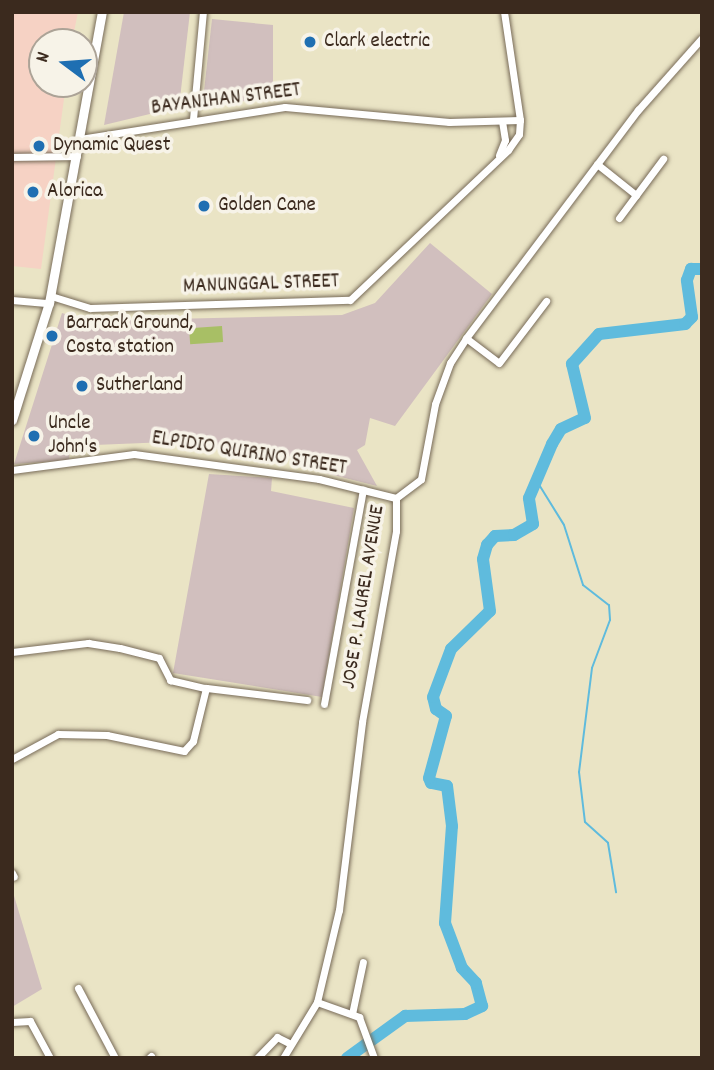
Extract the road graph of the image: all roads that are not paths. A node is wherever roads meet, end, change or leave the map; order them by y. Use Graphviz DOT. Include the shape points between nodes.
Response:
graph roads {
  1 [pos="102,12"];
  2 [pos="203,12"];
  3 [pos="504,12"];
  4 [pos="702,38"];
  5 [pos="193,119"];
  6 [pos="520,120"];
  7 [pos="502,122"];
  8 [pos="80,139"];
  9 [pos="516,139"];
  10 [pos="505,140"];
  11 [pos="499,155"];
  12 [pos="77,156"];
  13 [pos="12,157"];
  14 [pos="663,159"];
  15 [pos="597,164"];
  16 [pos="636,195"];
  17 [pos="619,218"];
  18 [pos="50,299"];
  19 [pos="12,300"];
  20 [pos="546,301"];
  21 [pos="466,338"];
  22 [pos="12,420"];
  23 [pos="12,470"];
  24 [pos="363,490"];
  25 [pos="396,498"];
  26 [pos="12,652"];
  27 [pos="206,688"];
  28 [pos="307,700"];
  29 [pos="324,704"];
  30 [pos="12,759"];
  31 [pos="363,962"];
  32 [pos="78,988"];
  33 [pos="317,1002"];
  34 [pos="352,1014"];
  35 [pos="12,1022"];
  36 [pos="289,1043"];
  37 [pos="373,1055"];
  38 [pos="50,1058"];
  39 [pos="115,1058"];
  40 [pos="257,1058"];
  41 [pos="283,1058"];
  1 -- 8 [label="main road"];
  2 -- 5 [label="street"];
  3 -- 6 [label="street"];
  4 -- 15 [label="street, JOSE P. LAUREL AVENUE"];
  5 -- 7 [label="street, BAYANIHAN STREET" via="307,107 449,122"];
  5 -- 8 [label="street, BAYANIHAN STREET"];
  6 -- 7 [label="street, BAYANIHAN STREET"];
  6 -- 9 [label="street"];
  7 -- 10 [label="street"];
  8 -- 12 [label="main road"];
  9 -- 10 [label="street"];
  9 -- 11 [label="street, MANUNGGAL STREET"];
  10 -- 11 [label="street, MANUNGGAL STREET"];
  11 -- 18 [label="street, MANUNGGAL STREET" via="350,300 90,308"];
  12 -- 13 [label="street"];
  12 -- 18 [label="main road"];
  14 -- 16 [label="street"];
  15 -- 16 [label="street"];
  15 -- 21 [label="street, JOSE P. LAUREL AVENUE"];
  16 -- 17 [label="street"];
  18 -- 19 [label="street, MANUNGGAL STREET"];
  18 -- 22 [label="main road"];
  20 -- 21 [label="street" via="499,363"];
  21 -- 25 [label="street, JOSE P. LAUREL AVENUE" via="450,363 435,404 421,479"];
  23 -- 24 [label="street, ELPIDIO QUIRINO STREET" via="134,454 283,472"];
  24 -- 25 [label="street, ELPIDIO QUIRINO STREET"];
  24 -- 29 [label="street"];
  25 -- 33 [label="street, JOSE P. LAUREL AVENUE" via="396,531 362,722 339,910"];
  26 -- 27 [label="street" via="88,643 120,648 164,661 170,680"];
  27 -- 28 [label="street"];
  27 -- 30 [label="street" via="193,741 184,751 107,735 58,734"];
  31 -- 34 [label="street"];
  32 -- 39 [label="street"];
  33 -- 34 [label="street"];
  33 -- 36 [label="street"];
  34 -- 37 [label="street" via="362,1020"];
  35 -- 38 [label="street" via="22,1019 36,1027"];
  36 -- 40 [label="street" via="277,1037"];
  36 -- 41 [label="street"];
}
